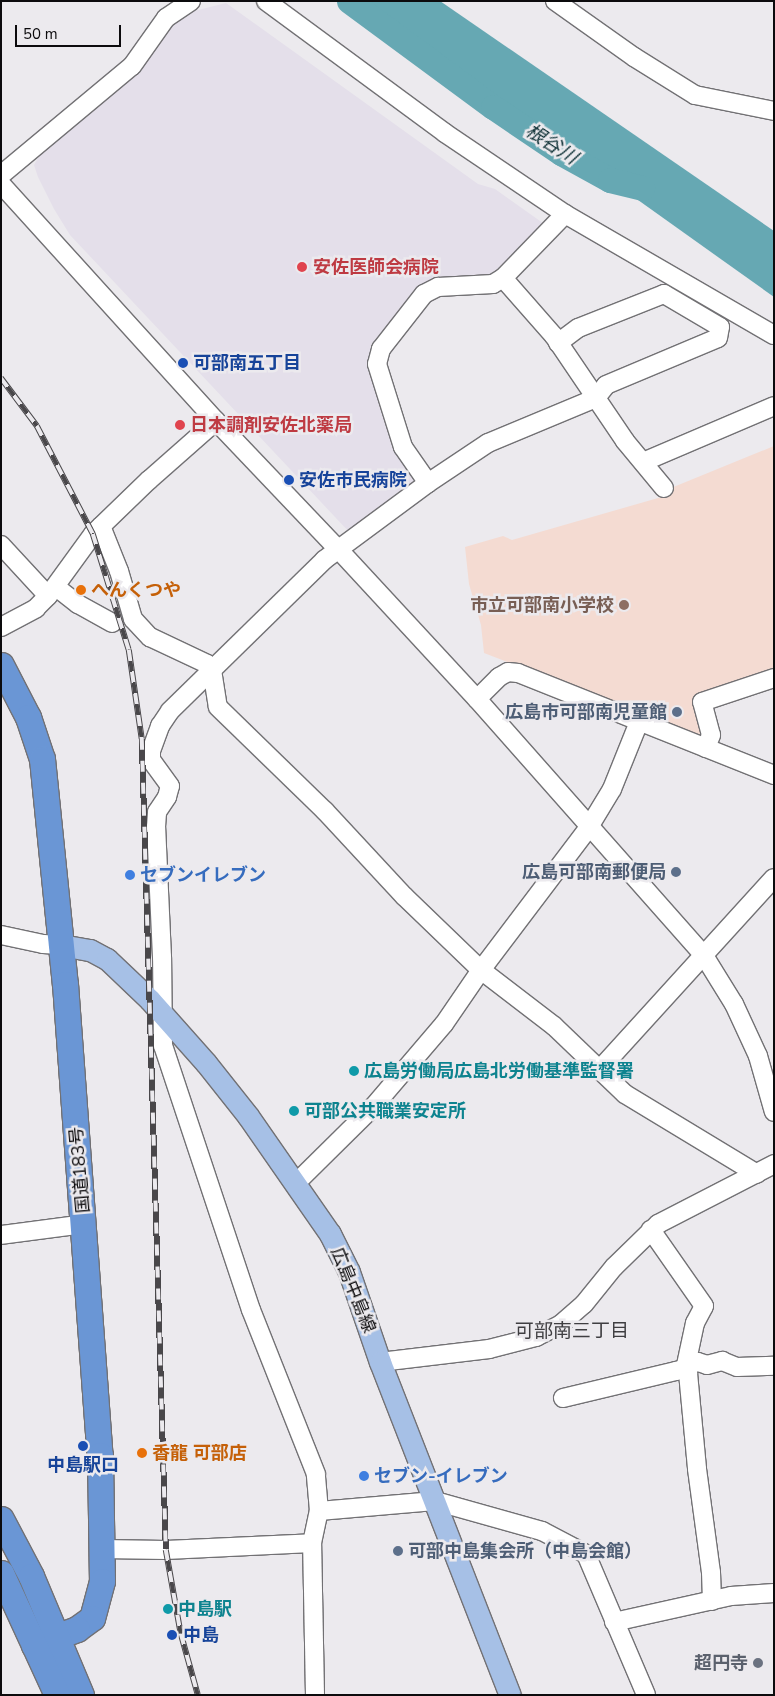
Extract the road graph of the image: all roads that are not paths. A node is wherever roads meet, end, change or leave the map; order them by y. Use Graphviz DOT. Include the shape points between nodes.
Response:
graph roads {
  1 [pos="190,1"];
  2 [pos="266,1"];
  3 [pos="555,1"];
  4 [pos="774,111"];
  5 [pos="1,175"];
  6 [pos="1,184"];
  7 [pos="565,214"];
  8 [pos="503,278"];
  9 [pos="774,335"];
  10 [pos="558,343"];
  11 [pos="596,398"];
  12 [pos="774,406"];
  13 [pos="216,421"];
  14 [pos="643,462"];
  15 [pos="428,483"];
  16 [pos="664,488"];
  17 [pos="101,526"];
  18 [pos="1,545"];
  19 [pos="339,550"];
  20 [pos="52,592"];
  21 [pos="112,623"];
  22 [pos="1,628"];
  23 [pos="1,665"];
  24 [pos="212,670"];
  25 [pos="774,678"];
  26 [pos="476,699"];
  27 [pos="639,722"];
  28 [pos="706,748"];
  29 [pos="774,775"];
  30 [pos="589,827"];
  31 [pos="774,878"];
  32 [pos="1,935"];
  33 [pos="61,945"];
  34 [pos="703,954"];
  35 [pos="481,970"];
  36 [pos="162,1015"];
  37 [pos="600,1069"];
  38 [pos="774,1112"];
  39 [pos="774,1164"];
  40 [pos="756,1174"];
  41 [pos="295,1184"];
  42 [pos="84,1224"];
  43 [pos="651,1230"];
  44 [pos="1,1235"];
  45 [pos="380,1362"];
  46 [pos="774,1366"];
  47 [pos="685,1367"];
  48 [pos="563,1398"];
  49 [pos="435,1501"];
  50 [pos="319,1511"];
  51 [pos="1,1519"];
  52 [pos="312,1543"];
  53 [pos="102,1549"];
  54 [pos="1,1572"];
  55 [pos="774,1593"];
  56 [pos="712,1601"];
  57 [pos="614,1622"];
  58 [pos="58,1637"];
  59 [pos="34,1645"];
  60 [pos="57,1695"];
  61 [pos="81,1695"];
  62 [pos="315,1695"];
  63 [pos="510,1695"];
  64 [pos="646,1695"];
  1 -- 5 [label="street" via="166,18 132,66"];
  2 -- 7 [label="street" via="445,133"];
  3 -- 4 [label="street" via="695,95"];
  6 -- 13 [label="street"];
  7 -- 8 [label="street"];
  7 -- 9 [label="street"];
  8 -- 10 [label="street"];
  8 -- 15 [label="street" via="492,284 438,287 424,294 381,349 377,364 403,447"];
  10 -- 11 [label="street"];
  10 -- 11 [label="street" via="578,328 664,294 720,327 718,338 606,385"];
  11 -- 14 [label="street"];
  11 -- 15 [label="street" via="488,443"];
  12 -- 14 [label="street"];
  13 -- 17 [label="street"];
  13 -- 19 [label="street"];
  14 -- 16 [label="street"];
  15 -- 19 [label="street"];
  17 -- 20 [label="street"];
  17 -- 24 [label="street" via="134,619 150,637 207,664"];
  18 -- 20 [label="street"];
  19 -- 24 [label="street" via="309,573"];
  19 -- 26 [label="street"];
  20 -- 21 [label="street"];
  20 -- 22 [label="street" via="36,608"];
  23 -- 33 [label="highway, 国道183号" via="28,717 42,759"];
  24 -- 35 [label="street" via="218,707"];
  24 -- 36 [label="street" via="170,711 160,726 151,751 151,760 170,786 168,797 157,812 156,827"];
  25 -- 28 [label="street" via="702,702 711,735"];
  26 -- 27 [label="street" via="498,677 508,672 518,673"];
  26 -- 30 [label="street"];
  27 -- 28 [label="street"];
  27 -- 30 [label="street" via="612,789"];
  28 -- 29 [label="street"];
  30 -- 34 [label="street"];
  30 -- 35 [label="street"];
  31 -- 34 [label="street"];
  32 -- 33 [label="street"];
  33 -- 36 [label="main road, 広島中島線" via="90,950 107,959"];
  33 -- 42 [label="highway, 国道183号"];
  34 -- 37 [label="street"];
  34 -- 38 [label="street" via="734,1004 758,1056"];
  35 -- 37 [label="street" via="554,1026"];
  35 -- 41 [label="street" via="444,1024 399,1077"];
  36 -- 41 [label="main road, 広島中島線" via="248,1116"];
  36 -- 50 [label="street" via="163,1046 177,1094 250,1310 316,1474"];
  37 -- 40 [label="street" via="625,1094"];
  39 -- 40 [label="street"];
  40 -- 43 [label="street"];
  41 -- 45 [label="main road, 広島中島線" via="330,1234 349,1272"];
  42 -- 44 [label="street"];
  42 -- 53 [label="highway, 国道183号" via="100,1455"];
  43 -- 45 [label="street" via="614,1267 584,1304 561,1324 490,1349"];
  43 -- 47 [label="street" via="704,1306 692,1334"];
  45 -- 49 [label="main road, 広島中島線"];
  46 -- 47 [label="street" via="737,1367 722,1361 707,1365 698,1362"];
  47 -- 48 [label="street"];
  47 -- 56 [label="street"];
  49 -- 50 [label="street"];
  49 -- 57 [label="street" via="542,1532 586,1554"];
  49 -- 63 [label="main road, 広島中島線"];
  50 -- 52 [label="street"];
  51 -- 58 [label="highway"];
  52 -- 53 [label="street" via="166,1550"];
  52 -- 62 [label="street"];
  53 -- 58 [label="highway, 国道183号" via="102,1581 92,1618"];
  54 -- 59 [label="highway"];
  55 -- 56 [label="street" via="731,1596"];
  56 -- 57 [label="street"];
  57 -- 64 [label="street"];
  58 -- 59 [label="highway, 国道183号"];
  58 -- 61 [label="highway"];
  59 -- 60 [label="highway"];
}
